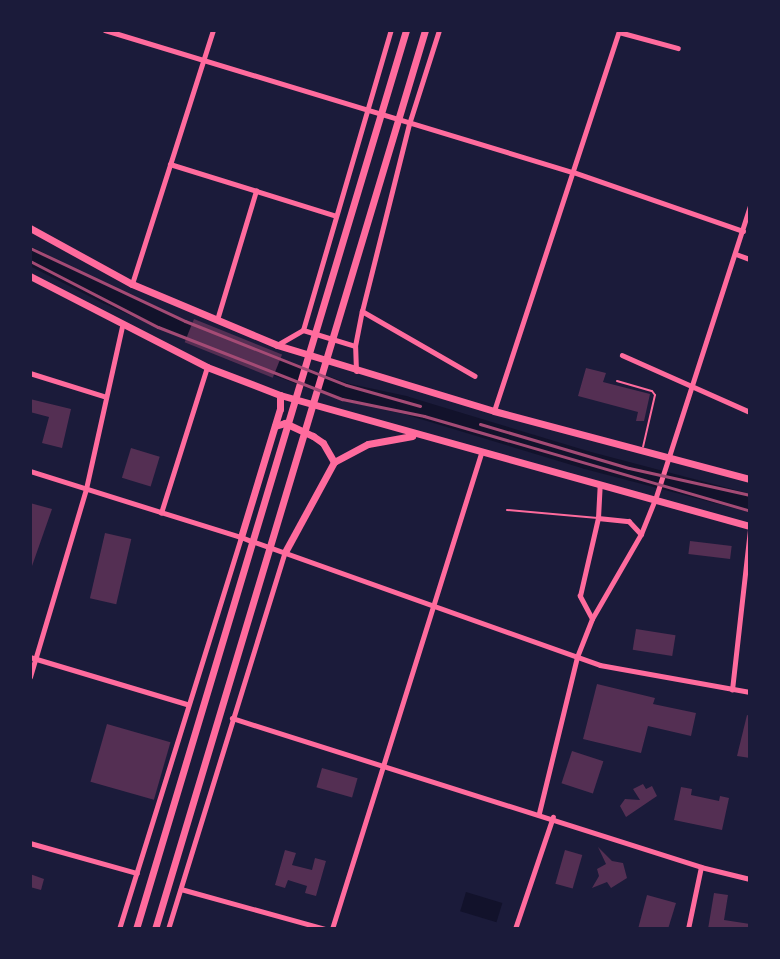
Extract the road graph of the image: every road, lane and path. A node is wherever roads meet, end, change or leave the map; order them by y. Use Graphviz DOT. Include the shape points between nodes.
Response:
graph roads {
  1 [pos="105,30"];
  2 [pos="213,30"];
  3 [pos="391,30"];
  4 [pos="406,30"];
  5 [pos="425,30"];
  6 [pos="439,30"];
  7 [pos="619,31"];
  8 [pos="678,48"];
  9 [pos="204,60"];
  10 [pos="366,112"];
  11 [pos="380,116"];
  12 [pos="397,121"];
  13 [pos="409,124"];
  14 [pos="170,164"];
  15 [pos="573,172"];
  16 [pos="256,191"];
  17 [pos="750,206"];
  18 [pos="334,215"];
  19 [pos="30,228"];
  20 [pos="743,231"];
  21 [pos="736,254"];
  22 [pos="750,259"];
  23 [pos="30,276"];
  24 [pos="132,284"];
  25 [pos="362,311"];
  26 [pos="217,321"];
  27 [pos="122,326"];
  28 [pos="303,330"];
  29 [pos="277,345"];
  30 [pos="355,346"];
  31 [pos="622,355"];
  32 [pos="207,367"];
  33 [pos="356,371"];
  34 [pos="30,373"];
  35 [pos="475,376"];
  36 [pos="617,381"];
  37 [pos="690,386"];
  38 [pos="280,395"];
  39 [pos="104,396"];
  40 [pos="494,411"];
  41 [pos="750,412"];
  42 [pos="275,426"];
  43 [pos="416,436"];
  44 [pos="642,450"];
  45 [pos="481,453"];
  46 [pos="668,459"];
  47 [pos="334,462"];
  48 [pos="30,471"];
  49 [pos="750,479"];
  50 [pos="600,485"];
  51 [pos="86,489"];
  52 [pos="655,498"];
  53 [pos="507,510"];
  54 [pos="161,513"];
  55 [pos="598,518"];
  56 [pos="750,528"];
  57 [pos="640,534"];
  58 [pos="241,537"];
  59 [pos="252,537"];
  60 [pos="268,547"];
  61 [pos="285,552"];
  62 [pos="434,606"];
  63 [pos="592,619"];
  64 [pos="33,657"];
  65 [pos="577,657"];
  66 [pos="30,676"];
  67 [pos="732,690"];
  68 [pos="750,692"];
  69 [pos="187,704"];
  70 [pos="232,718"];
  71 [pos="384,764"];
  72 [pos="539,813"];
  73 [pos="553,817"];
  74 [pos="30,843"];
  75 [pos="701,867"];
  76 [pos="137,873"];
  77 [pos="750,879"];
  78 [pos="181,888"];
  79 [pos="119,929"];
  80 [pos="136,929"];
  81 [pos="155,929"];
  82 [pos="168,929"];
  83 [pos="325,929"];
  84 [pos="332,929"];
  85 [pos="515,929"];
  86 [pos="688,929"];
  1 -- 9 [label="street"];
  2 -- 9 [label="street"];
  3 -- 10 [label="street"];
  4 -- 11 [label="main road"];
  5 -- 12 [label="main road"];
  6 -- 13 [label="street"];
  7 -- 8 [label="street"];
  7 -- 15 [label="street"];
  9 -- 10 [label="street"];
  9 -- 14 [label="street"];
  10 -- 11 [label="street"];
  10 -- 18 [label="street"];
  11 -- 12 [label="street"];
  11 -- 59 [label="main road"];
  12 -- 13 [label="street"];
  12 -- 60 [label="main road"];
  13 -- 15 [label="street"];
  13 -- 25 [label="street"];
  14 -- 16 [label="street"];
  14 -- 24 [label="street"];
  15 -- 20 [label="street"];
  15 -- 40 [label="street"];
  16 -- 18 [label="street"];
  16 -- 26 [label="street"];
  17 -- 20 [label="street"];
  18 -- 28 [label="street"];
  19 -- 24 [label="main road"];
  20 -- 21 [label="street"];
  21 -- 22 [label="street"];
  21 -- 37 [label="street"];
  23 -- 27 [label="main road"];
  24 -- 26 [label="main road"];
  25 -- 30 [label="street"];
  25 -- 35 [label="street"];
  26 -- 29 [label="main road"];
  27 -- 32 [label="main road"];
  27 -- 39 [label="street"];
  28 -- 29 [label="street"];
  28 -- 30 [label="street"];
  29 -- 33 [label="main road"];
  30 -- 33 [label="street"];
  31 -- 37 [label="street"];
  32 -- 38 [label="main road"];
  32 -- 54 [label="street"];
  33 -- 40 [label="main road"];
  34 -- 39 [label="street"];
  36 -- 44 [label="lane" via="655,395"];
  37 -- 41 [label="street"];
  37 -- 46 [label="street"];
  38 -- 42 [label="main road"];
  38 -- 43 [label="main road"];
  39 -- 51 [label="street"];
  40 -- 44 [label="main road"];
  42 -- 47 [label="main road" via="285,423 313,436 323,443"];
  42 -- 58 [label="main road"];
  43 -- 45 [label="main road"];
  43 -- 47 [label="main road" via="368,444"];
  44 -- 46 [label="main road"];
  45 -- 50 [label="main road"];
  45 -- 62 [label="street"];
  46 -- 49 [label="main road"];
  46 -- 52 [label="street"];
  47 -- 61 [label="main road"];
  48 -- 51 [label="street"];
  50 -- 52 [label="main road"];
  50 -- 55 [label="street"];
  51 -- 54 [label="street"];
  51 -- 64 [label="street"];
  52 -- 56 [label="main road"];
  52 -- 57 [label="street"];
  53 -- 55 [label="lane"];
  54 -- 58 [label="street"];
  55 -- 57 [label="street" via="629,521"];
  55 -- 63 [label="street" via="580,596"];
  56 -- 67 [label="street"];
  57 -- 63 [label="street"];
  58 -- 59 [label="street"];
  58 -- 69 [label="street"];
  59 -- 60 [label="street"];
  59 -- 80 [label="main road"];
  60 -- 61 [label="street"];
  60 -- 81 [label="main road"];
  61 -- 62 [label="street"];
  61 -- 70 [label="street"];
  62 -- 65 [label="street"];
  62 -- 71 [label="street"];
  63 -- 65 [label="street"];
  64 -- 66 [label="street"];
  64 -- 69 [label="street"];
  65 -- 67 [label="street" via="600,665"];
  65 -- 72 [label="street"];
  67 -- 68 [label="street"];
  69 -- 76 [label="street"];
  70 -- 71 [label="street"];
  70 -- 78 [label="street"];
  71 -- 72 [label="street"];
  71 -- 84 [label="street"];
  72 -- 73 [label="street"];
  73 -- 75 [label="street"];
  73 -- 85 [label="street"];
  74 -- 76 [label="street"];
  75 -- 77 [label="street"];
  75 -- 86 [label="street"];
  76 -- 79 [label="street"];
  78 -- 82 [label="street"];
  78 -- 83 [label="street"];
}
